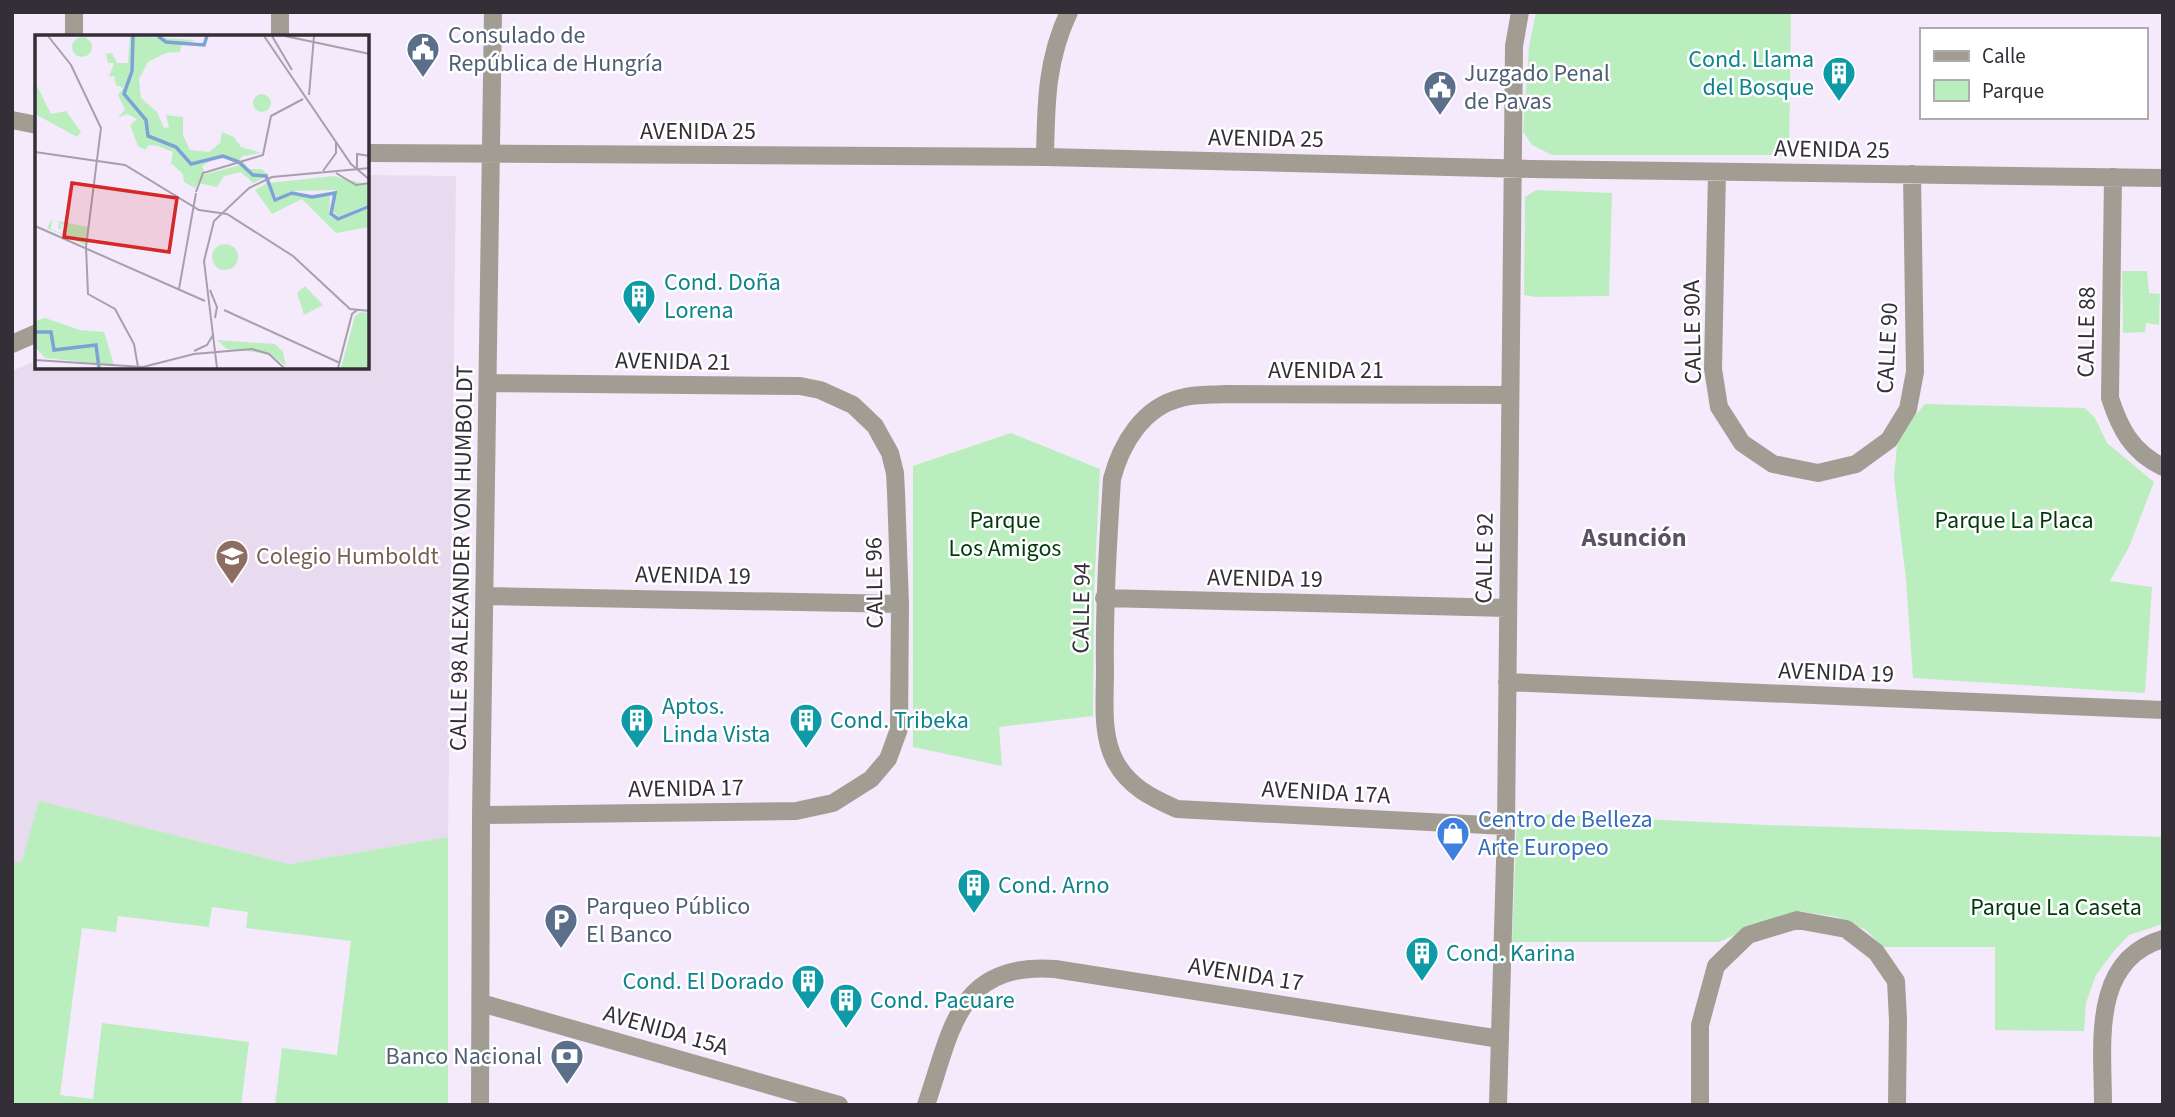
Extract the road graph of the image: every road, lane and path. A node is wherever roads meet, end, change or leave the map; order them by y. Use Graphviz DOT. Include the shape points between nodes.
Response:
graph roads {
  1 [pos="74,12"];
  2 [pos="280,12"];
  3 [pos="494,12"];
  4 [pos="1069,12"];
  5 [pos="1520,12"];
  6 [pos="74,35"];
  7 [pos="280,35"];
  8 [pos="12,120"];
  9 [pos="35,125"];
  10 [pos="369,153"];
  11 [pos="491,153"];
  12 [pos="1045,158"];
  13 [pos="1512,169"];
  14 [pos="1717,172"];
  15 [pos="1912,174"];
  16 [pos="2113,177"];
  17 [pos="2163,178"];
  18 [pos="35,334"];
  19 [pos="12,344"];
  20 [pos="488,383"];
  21 [pos="1510,395"];
  22 [pos="853,405"];
  23 [pos="1147,417"];
  24 [pos="2163,467"];
  25 [pos="1818,473"];
  26 [pos="485,596"];
  27 [pos="1104,598"];
  28 [pos="900,604"];
  29 [pos="1508,608"];
  30 [pos="1507,682"];
  31 [pos="2163,710"];
  32 [pos="880,769"];
  33 [pos="1146,796"];
  34 [pos="481,815"];
  35 [pos="1506,826"];
  36 [pos="2163,939"];
  37 [pos="481,1003"];
  38 [pos="1500,1039"];
  39 [pos="480,1105"];
  40 [pos="839,1105"];
  41 [pos="926,1105"];
  42 [pos="1498,1105"];
  43 [pos="1700,1105"];
  44 [pos="1897,1105"];
  45 [pos="2103,1105"];
  1 -- 6 [label="street"];
  2 -- 7 [label="street"];
  3 -- 11 [label="street, CALLE 98 ALEXANDER VON HUMBOLDT"];
  4 -- 12 [label="street" via="1058,35 1047,86"];
  5 -- 13 [label="street, CALLE 92" via="1514,46"];
  8 -- 9 [label="street"];
  10 -- 11 [label="street, AVENIDA 25"];
  11 -- 12 [label="street, AVENIDA 25"];
  11 -- 20 [label="street, CALLE 98 ALEXANDER VON HUMBOLDT"];
  12 -- 13 [label="street, AVENIDA 25"];
  13 -- 14 [label="street, AVENIDA 25"];
  13 -- 21 [label="street, CALLE 92"];
  14 -- 15 [label="street, AVENIDA 25"];
  14 -- 25 [label="street, CALLE 90A" via="1713,369 1719,407 1742,443 1773,464"];
  15 -- 16 [label="street, AVENIDA 25"];
  15 -- 25 [label="street, CALLE 90" via="1915,372 1908,410 1889,440 1856,464"];
  16 -- 17 [label="street, AVENIDA 25"];
  16 -- 24 [label="street, CALLE 88" via="2110,398 2119,425 2134,447"];
  18 -- 19 [label="street"];
  20 -- 22 [label="street, AVENIDA 21" via="800,386 828,392"];
  20 -- 26 [label="street, CALLE 98 ALEXANDER VON HUMBOLDT"];
  21 -- 23 [label="street, AVENIDA 21" via="1225,394 1180,398"];
  21 -- 29 [label="street, CALLE 92"];
  22 -- 28 [label="street, CALLE 96" via="884,439 895,473"];
  23 -- 27 [label="street, CALLE 94" via="1116,461"];
  26 -- 28 [label="street, AVENIDA 19"];
  26 -- 34 [label="street, CALLE 98 ALEXANDER VON HUMBOLDT"];
  27 -- 29 [label="street, AVENIDA 19"];
  27 -- 33 [label="street, CALLE 94" via="1107,740 1127,779"];
  28 -- 32 [label="street, CALLE 96" via="899,729"];
  29 -- 30 [label="street, CALLE 92"];
  30 -- 31 [label="street, AVENIDA 19"];
  30 -- 35 [label="street, CALLE 92"];
  32 -- 34 [label="street, AVENIDA 17" via="833,803 796,811"];
  33 -- 35 [label="street, AVENIDA 17A" via="1191,810"];
  34 -- 37 [label="street, CALLE 98 ALEXANDER VON HUMBOLDT"];
  35 -- 38 [label="street, CALLE 92"];
  36 -- 45 [label="street" via="2146,944 2124,962 2109,988 2103,1028"];
  37 -- 39 [label="street, CALLE 98 ALEXANDER VON HUMBOLDT"];
  37 -- 40 [label="street, AVENIDA 15A"];
  38 -- 41 [label="street, AVENIDA 17" via="1055,969 1012,970 972,994 956,1021"];
  38 -- 42 [label="street, CALLE 92"];
  43 -- 44 [label="street" via="1700,1025 1716,966 1748,935 1797,920 1846,929 1876,952 1896,981"];
}
